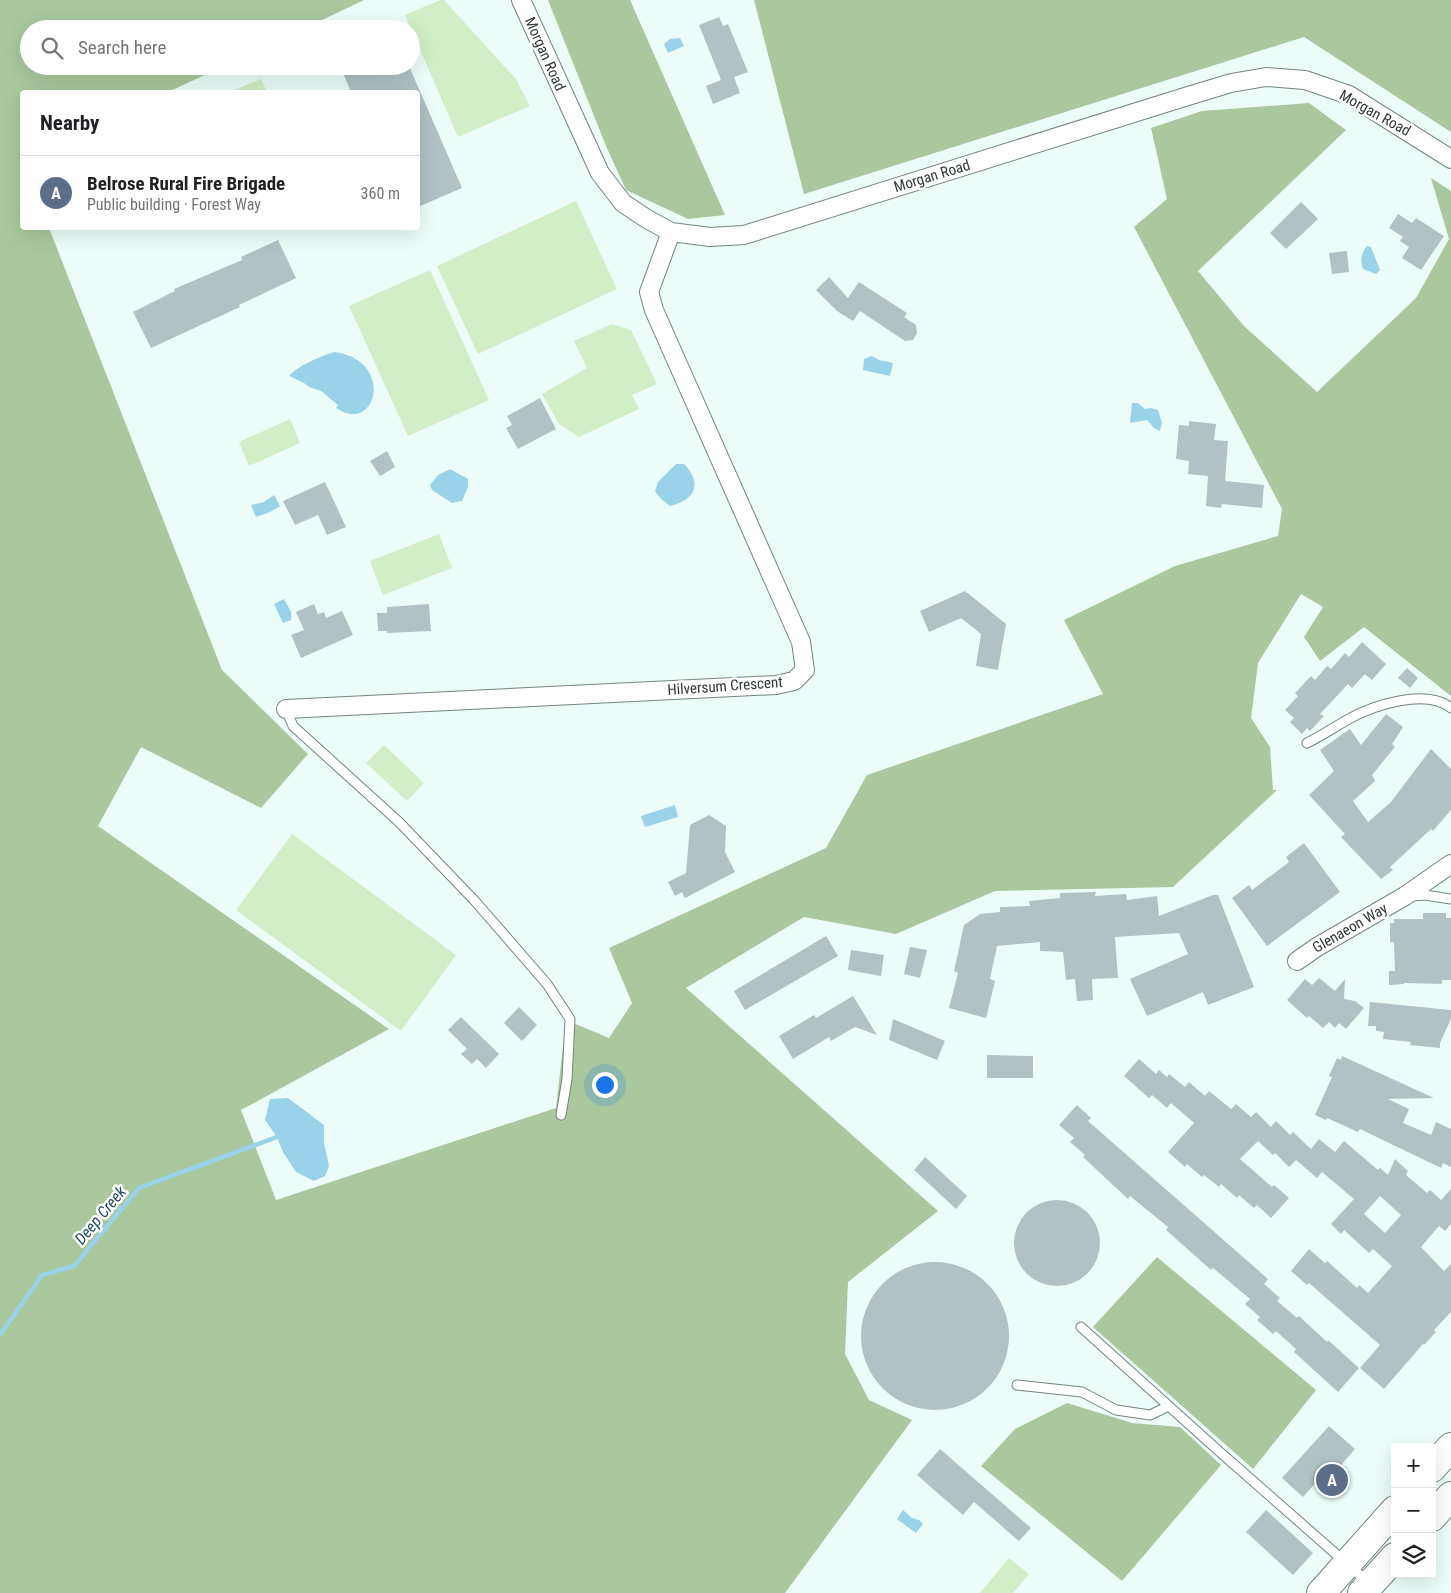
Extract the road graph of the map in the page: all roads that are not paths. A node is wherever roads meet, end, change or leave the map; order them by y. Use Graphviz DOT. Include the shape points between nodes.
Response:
graph roads {
  1 [pos="521,0"];
  2 [pos="1451,159"];
  3 [pos="672,232"];
  4 [pos="1451,708"];
  5 [pos="286,709"];
  6 [pos="1307,743"];
  7 [pos="1451,864"];
  8 [pos="1405,896"];
  9 [pos="1451,899"];
  10 [pos="1296,961"];
  11 [pos="561,1114"];
  12 [pos="1081,1328"];
  13 [pos="1017,1385"];
  14 [pos="1169,1406"];
  15 [pos="1451,1447"];
  16 [pos="1436,1464"];
  17 [pos="1451,1496"];
  18 [pos="1436,1512"];
  19 [pos="1391,1515"];
  20 [pos="1391,1561"];
  21 [pos="1348,1563"];
  22 [pos="1366,1588"];
  23 [pos="1321,1593"];
  1 -- 3 [label="street, Morgan Road" via="600,173 623,203"];
  2 -- 3 [label="street, Morgan Road" via="1349,95 1305,80 1266,76 1188,96 744,235 710,237"];
  3 -- 5 [label="street, Hilversum Crescent" via="649,292 654,310 801,642 805,670 794,680 776,685"];
  4 -- 6 [label="lane" via="1427,698 1381,706 1348,719"];
  5 -- 11 [label="lane" via="293,726 399,822 474,900 547,984 570,1019 567,1079"];
  7 -- 8 [label="street, Glenaeon Way"];
  8 -- 9 [label="lane, Glenaeon Way"];
  8 -- 10 [label="street, Glenaeon Way"];
  12 -- 14 [label="lane"];
  13 -- 14 [label="lane" via="1082,1392 1116,1410 1150,1415"];
  14 -- 21 [label="lane"];
  15 -- 16 [label="main road"];
  17 -- 18 [label="main road"];
  19 -- 21 [label="main road"];
  20 -- 22 [label="main road"];
  21 -- 22 [label="lane"];
  21 -- 23 [label="main road"];
}
